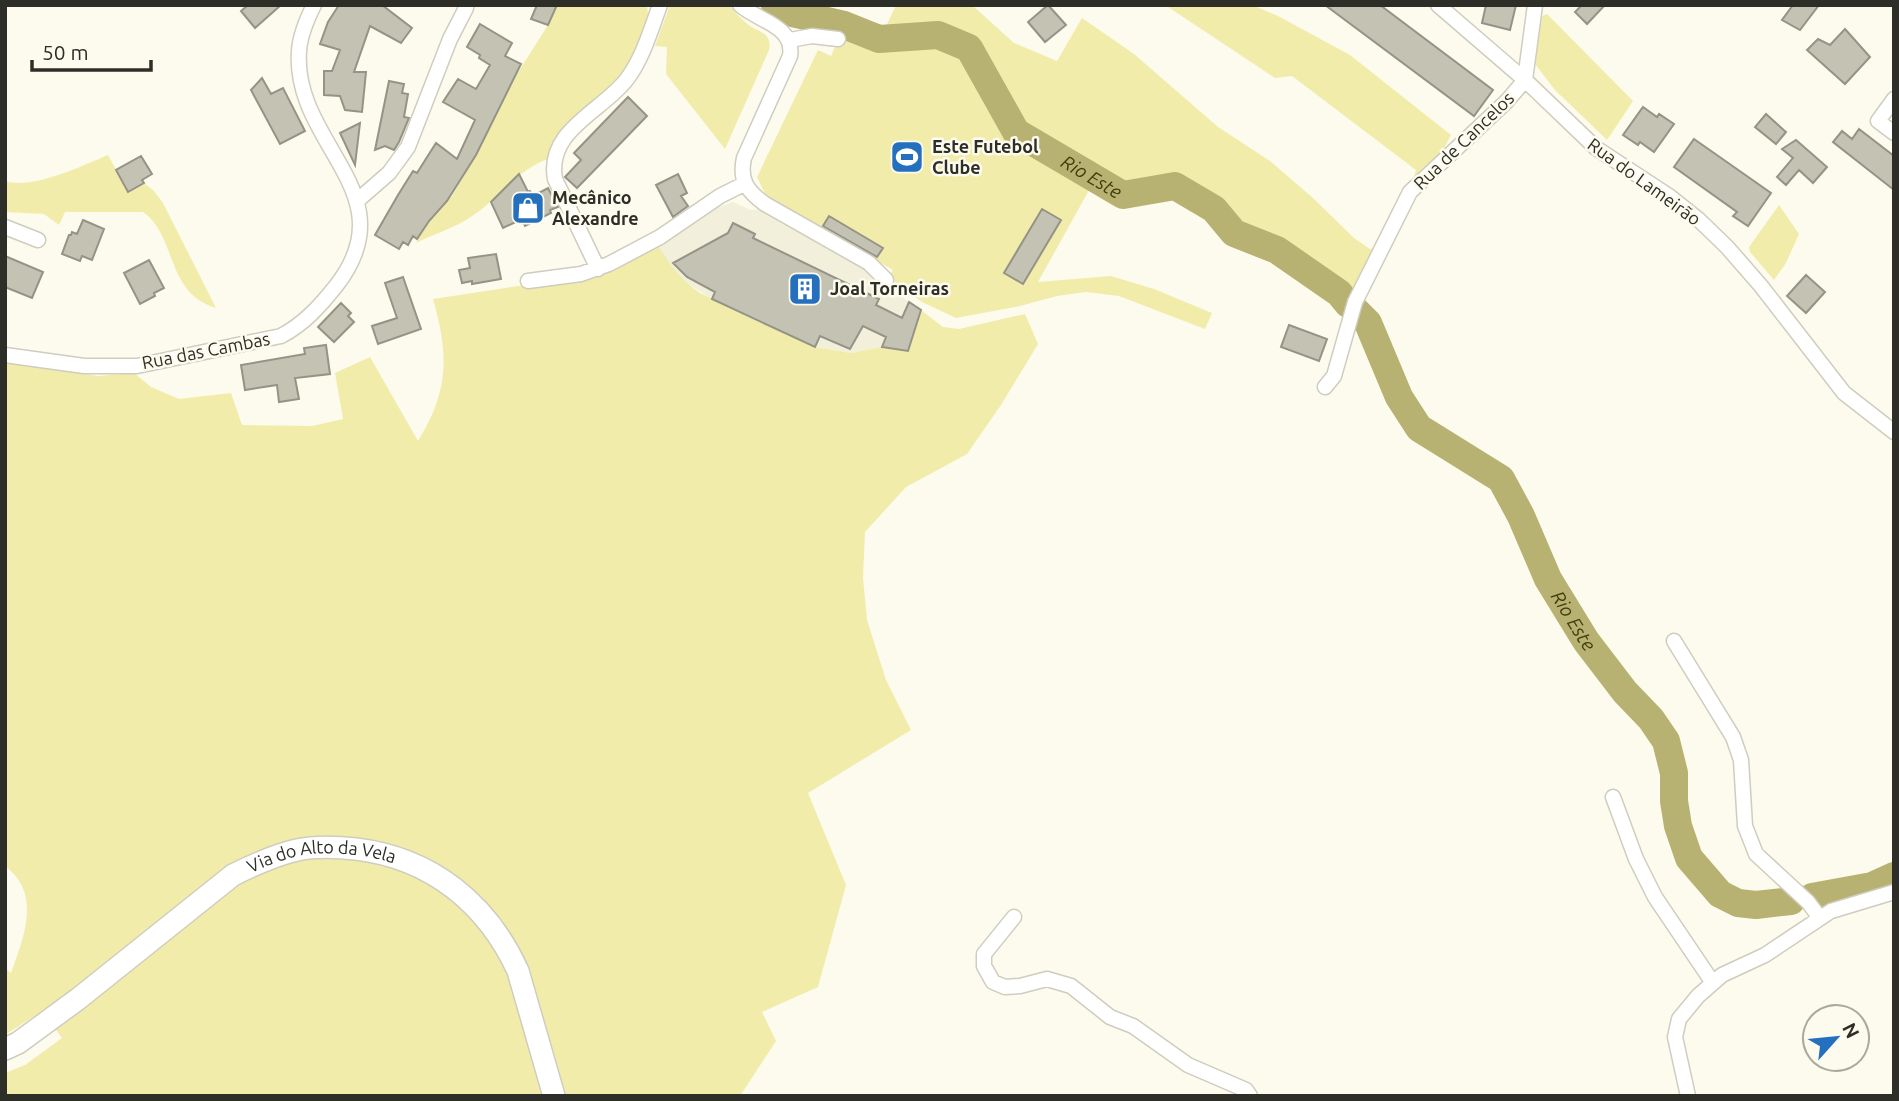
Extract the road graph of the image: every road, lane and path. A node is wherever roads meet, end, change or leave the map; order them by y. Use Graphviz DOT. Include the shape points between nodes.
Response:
graph roads {
  1 [pos="314,5"];
  2 [pos="660,5"];
  3 [pos="740,5"];
  4 [pos="1438,5"];
  5 [pos="1535,5"];
  6 [pos="466,8"];
  7 [pos="838,39"];
  8 [pos="790,40"];
  9 [pos="1525,80"];
  10 [pos="1894,99"];
  11 [pos="1894,134"];
  12 [pos="744,184"];
  13 [pos="358,200"];
  14 [pos="5,227"];
  15 [pos="38,240"];
  16 [pos="598,269"];
  17 [pos="886,280"];
  18 [pos="528,281"];
  19 [pos="5,355"];
  20 [pos="1325,387"];
  21 [pos="1894,432"];
  22 [pos="1674,641"];
  23 [pos="1613,797"];
  24 [pos="1894,891"];
  25 [pos="1014,917"];
  26 [pos="1820,918"];
  27 [pos="1713,983"];
  28 [pos="5,1049"];
  29 [pos="554,1096"];
  30 [pos="1250,1096"];
  31 [pos="1688,1096"];
  1 -- 13 [label="street, Rua das Cambas" via="299,51 303,87 330,151"];
  2 -- 16 [label="street" via="626,81 590,111 555,155 555,179"];
  3 -- 8 [label="street"];
  4 -- 9 [label="street, Rua do Lameirão"];
  5 -- 9 [label="street, Rua de Cancelos"];
  6 -- 13 [label="street" via="408,147 389,173"];
  7 -- 8 [label="street" via="812,36"];
  8 -- 12 [label="street" via="790,56 744,158"];
  9 -- 20 [label="street, Rua de Cancelos" via="1410,192 1355,302 1334,376"];
  9 -- 21 [label="street, Rua do Lameirão" via="1596,148 1669,196 1709,229 1776,304 1844,393"];
  10 -- 11 [label="street" via="1878,121"];
  12 -- 16 [label="street" via="660,237"];
  12 -- 17 [label="street" via="765,204 869,264"];
  13 -- 19 [label="street, Rua das Cambas" via="359,245 353,260 317,308 281,336 137,366 84,366"];
  14 -- 15 [label="street"];
  16 -- 18 [label="street"];
  22 -- 26 [label="street" via="1741,760 1745,826 1756,854"];
  23 -- 27 [label="street" via="1655,897"];
  24 -- 26 [label="street"];
  25 -- 30 [label="street" via="984,954 984,966 993,982 1012,986 1047,979 1070,986 1110,1017 1133,1026 1188,1065 1246,1090"];
  26 -- 27 [label="street"];
  27 -- 31 [label="street" via="1679,1019 1675,1037"];
  28 -- 29 [label="main road, Via do Alto da Vela" via="69,1006 233,876 298,850 338,847 402,859 438,876 487,919 518,971"];
}
